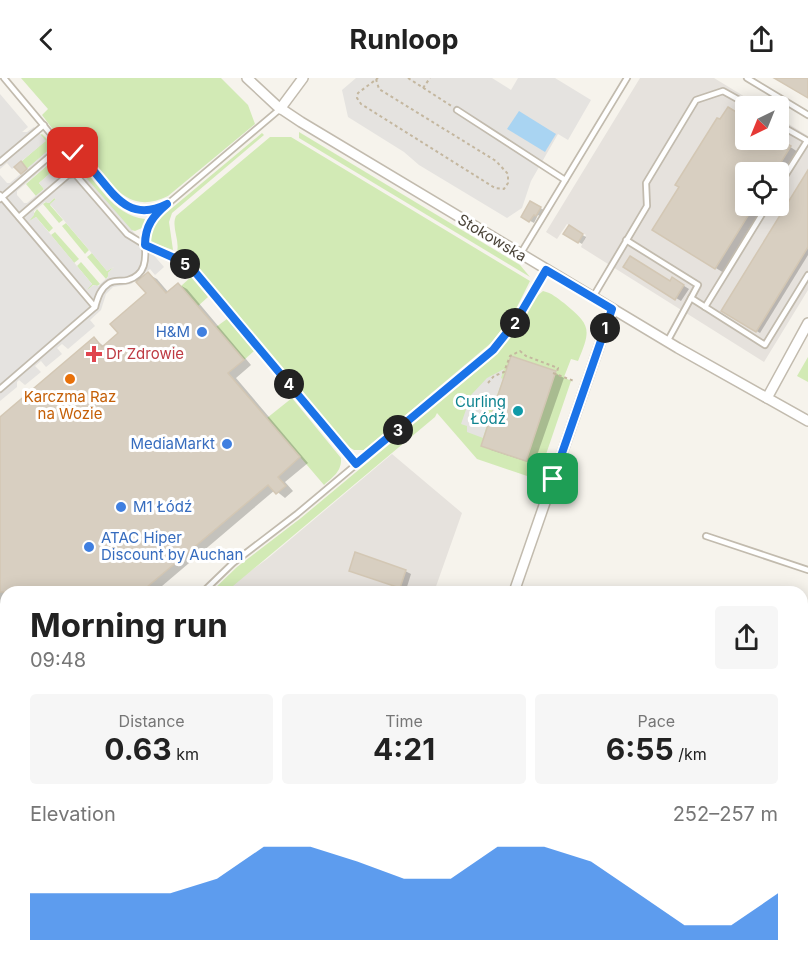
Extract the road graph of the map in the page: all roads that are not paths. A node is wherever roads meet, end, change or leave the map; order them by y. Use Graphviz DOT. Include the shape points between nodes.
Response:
graph roads {
  1 [pos="4,78"];
  2 [pos="247,78"];
  3 [pos="303,78"];
  4 [pos="627,78"];
  5 [pos="747,78"];
  6 [pos="735,98"];
  7 [pos="280,109"];
  8 [pos="458,110"];
  9 [pos="808,116"];
  10 [pos="44,125"];
  11 [pos="789,130"];
  12 [pos="807,141"];
  13 [pos="65,151"];
  14 [pos="0,162"];
  15 [pos="789,170"];
  16 [pos="565,180"];
  17 [pos="1,197"];
  18 [pos="167,204"];
  19 [pos="761,216"];
  20 [pos="19,217"];
  21 [pos="626,240"];
  22 [pos="145,245"];
  23 [pos="520,255"];
  24 [pos="546,270"];
  25 [pos="808,275"];
  26 [pos="592,297"];
  27 [pos="691,298"];
  28 [pos="95,307"];
  29 [pos="705,307"];
  30 [pos="612,309"];
  31 [pos="808,323"];
  32 [pos="667,342"];
  33 [pos="0,389"];
  34 [pos="767,398"];
  35 [pos="808,420"];
  36 [pos="356,464"];
  37 [pos="706,536"];
  38 [pos="808,570"];
  39 [pos="209,586"];
  40 [pos="516,586"];
  1 -- 10 [label="lane"];
  2 -- 7 [label="street, Stokowska"];
  3 -- 7 [label="street"];
  4 -- 16 [label="lane"];
  5 -- 9 [label="lane"];
  6 -- 21 [label="lane" via="723,91 696,100 646,183 647,206"];
  7 -- 18 [label="lane"];
  7 -- 23 [label="street, Stokowska"];
  8 -- 16 [label="lane"];
  10 -- 13 [label="lane"];
  10 -- 14 [label="lane"];
  11 -- 12 [label="lane"];
  12 -- 15 [label="lane"];
  13 -- 17 [label="lane" via="50,156"];
  13 -- 18 [label="lane" via="82,158 125,205 145,210"];
  16 -- 23 [label="lane"];
  17 -- 20 [label="lane"];
  18 -- 22 [label="lane" via="148,225"];
  19 -- 29 [label="lane"];
  20 -- 22 [label="lane" via="68,175 75,174 127,234"];
  20 -- 28 [label="lane"];
  21 -- 26 [label="lane"];
  21 -- 27 [label="lane" via="698,285"];
  22 -- 28 [label="lane" via="146,261 141,270 129,280 114,281 101,290"];
  22 -- 36 [label="lane" via="195,272"];
  23 -- 24 [label="street, Stokowska"];
  24 -- 26 [label="street, Stokowska"];
  24 -- 36 [label="lane" via="516,321 493,350"];
  25 -- 29 [label="lane" via="765,345"];
  26 -- 30 [label="street, Stokowska"];
  27 -- 29 [label="lane"];
  27 -- 32 [label="lane"];
  28 -- 33 [label="lane"];
  30 -- 32 [label="street, Stokowska"];
  30 -- 40 [label="street"];
  31 -- 34 [label="street"];
  32 -- 34 [label="street, Stokowska"];
  34 -- 35 [label="street, Stokowska"];
  36 -- 39 [label="lane"];
  37 -- 38 [label="lane"];
}
